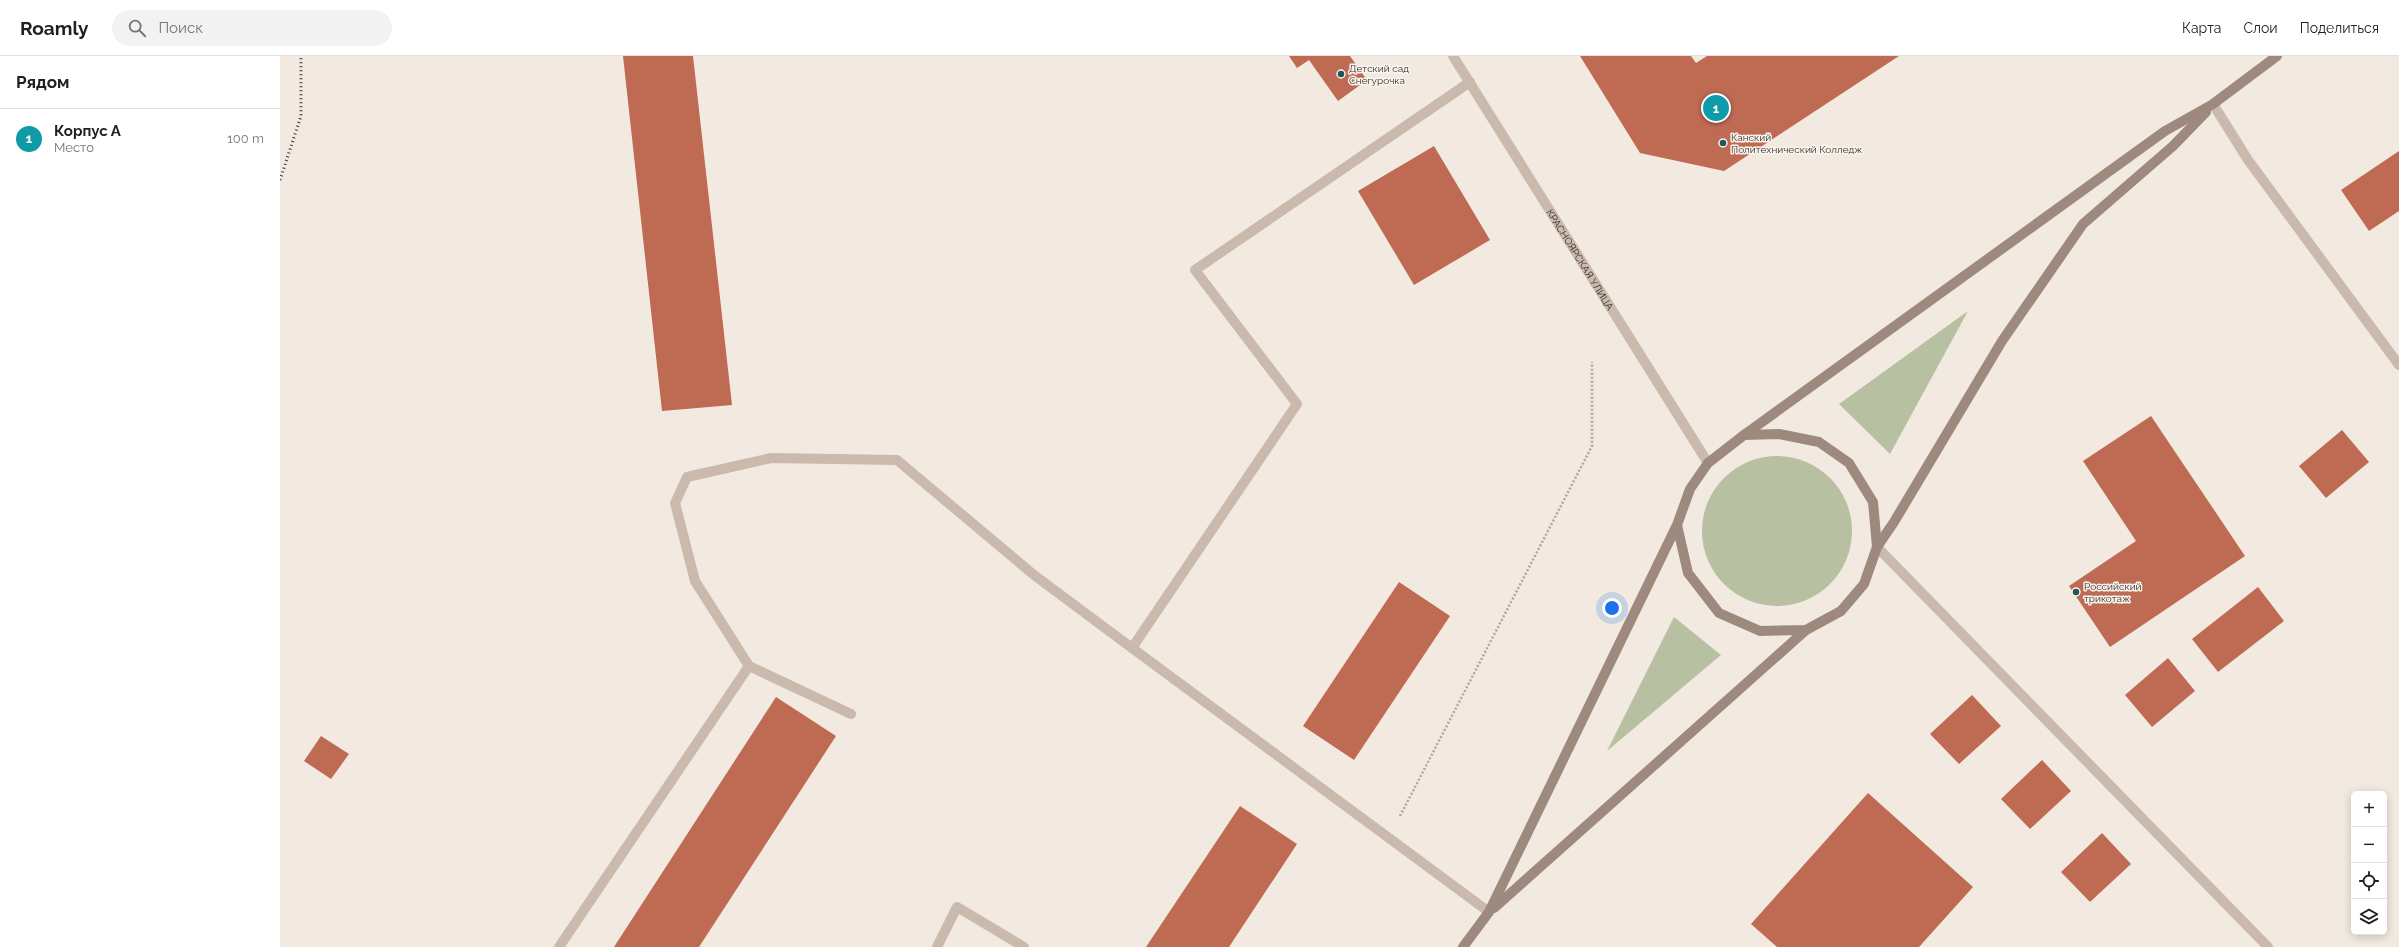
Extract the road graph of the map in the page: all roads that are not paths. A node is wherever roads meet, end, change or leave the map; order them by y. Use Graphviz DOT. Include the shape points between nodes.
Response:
graph roads {
  1 [pos="1453,56"];
  2 [pos="2277,56"];
  3 [pos="1470,82"];
  4 [pos="2213,104"];
  5 [pos="2399,365"];
  6 [pos="1744,436"];
  7 [pos="1708,463"];
  8 [pos="1677,525"];
  9 [pos="1877,547"];
  10 [pos="1806,630"];
  11 [pos="1132,648"];
  12 [pos="749,666"];
  13 [pos="851,714"];
  14 [pos="1489,912"];
  15 [pos="559,947"];
  16 [pos="937,947"];
  17 [pos="1024,947"];
  18 [pos="1462,947"];
  19 [pos="2268,947"];
  1 -- 3 [label="street, КРАСНОЯРСКАЯ УЛИЦА"];
  2 -- 4 [label="main road"];
  3 -- 7 [label="street, КРАСНОЯРСКАЯ УЛИЦА"];
  3 -- 11 [label="street" via="1195,270 1297,404"];
  4 -- 5 [label="street" via="2248,160"];
  4 -- 6 [label="main road" via="2164,131"];
  4 -- 9 [label="main road" via="2173,146 2083,224 2002,341"];
  6 -- 7 [label="main road"];
  6 -- 9 [label="main road" via="1779,434 1819,442 1849,463 1873,502"];
  7 -- 8 [label="main road" via="1690,489"];
  8 -- 10 [label="main road" via="1688,573 1719,613 1760,631"];
  8 -- 14 [label="main road"];
  9 -- 10 [label="main road" via="1864,584 1841,611"];
  9 -- 19 [label="street"];
  10 -- 14 [label="main road"];
  11 -- 12 [label="street" via="1034,575 897,460 771,458 687,477 675,503 695,581"];
  11 -- 14 [label="street"];
  12 -- 13 [label="street"];
  12 -- 15 [label="street"];
  14 -- 18 [label="main road"];
  16 -- 17 [label="street" via="957,907"];
}
